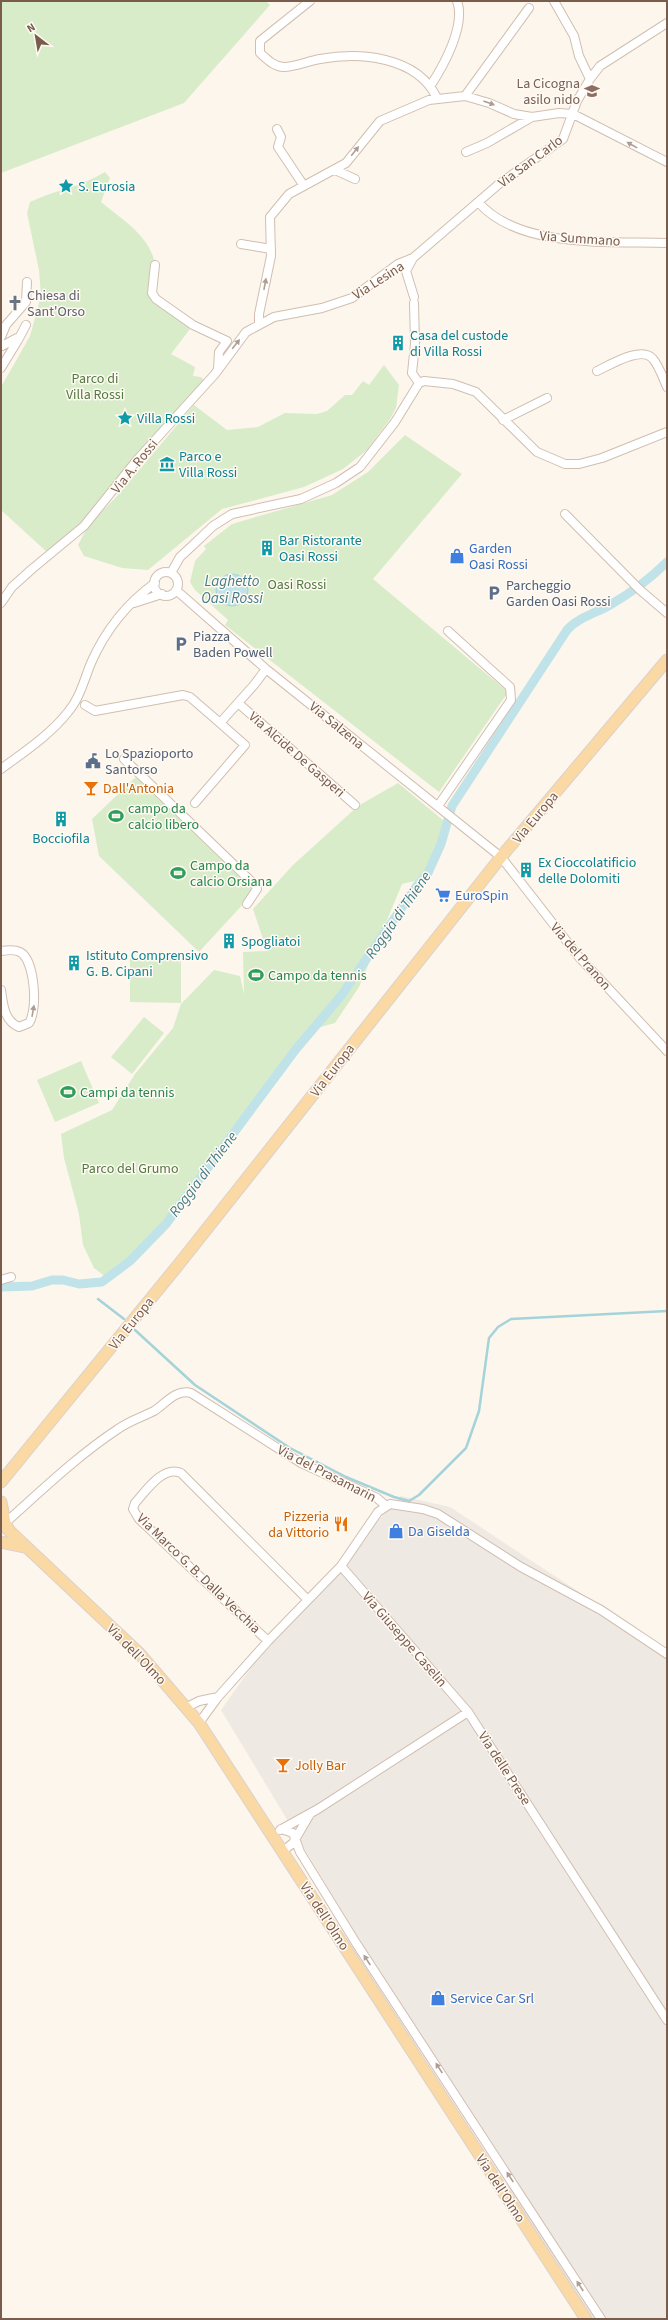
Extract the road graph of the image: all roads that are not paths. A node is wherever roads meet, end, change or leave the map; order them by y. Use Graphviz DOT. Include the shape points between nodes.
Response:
graph roads {
  1 [pos="310,1"];
  2 [pos="457,1"];
  3 [pos="554,1"];
  4 [pos="529,8"];
  5 [pos="667,23"];
  6 [pos="590,79"];
  7 [pos="431,85"];
  8 [pos="465,96"];
  9 [pos="437,98"];
  10 [pos="573,114"];
  11 [pos="532,116"];
  12 [pos="277,129"];
  13 [pos="466,152"];
  14 [pos="667,162"];
  15 [pos="335,170"];
  16 [pos="355,179"];
  17 [pos="304,186"];
  18 [pos="479,203"];
  19 [pos="667,243"];
  20 [pos="241,244"];
  21 [pos="271,249"];
  22 [pos="413,258"];
  23 [pos="155,265"];
  24 [pos="26,282"];
  25 [pos="260,323"];
  26 [pos="26,325"];
  27 [pos="1,337"];
  28 [pos="18,340"];
  29 [pos="1,343"];
  30 [pos="1,368"];
  31 [pos="218,370"];
  32 [pos="597,371"];
  33 [pos="419,383"];
  34 [pos="667,387"];
  35 [pos="547,398"];
  36 [pos="503,420"];
  37 [pos="667,432"];
  38 [pos="659,437"];
  39 [pos="667,442"];
  40 [pos="565,514"];
  41 [pos="171,573"];
  42 [pos="155,583"];
  43 [pos="176,590"];
  44 [pos="162,594"];
  45 [pos="1,603"];
  46 [pos="129,604"];
  47 [pos="667,613"];
  48 [pos="448,631"];
  49 [pos="667,660"];
  50 [pos="266,669"];
  51 [pos="238,703"];
  52 [pos="85,705"];
  53 [pos="220,723"];
  54 [pos="124,759"];
  55 [pos="1,769"];
  56 [pos="195,803"];
  57 [pos="355,805"];
  58 [pos="440,809"];
  59 [pos="501,857"];
  60 [pos="247,904"];
  61 [pos="1,951"];
  62 [pos="1,990"];
  63 [pos="667,1051"];
  64 [pos="11,1277"];
  65 [pos="1,1280"];
  66 [pos="8,1473"];
  67 [pos="1,1482"];
  68 [pos="1,1496"];
  69 [pos="1,1502"];
  70 [pos="386,1506"];
  71 [pos="3,1523"];
  72 [pos="1,1542"];
  73 [pos="24,1547"];
  74 [pos="341,1566"];
  75 [pos="308,1600"];
  76 [pos="268,1641"];
  77 [pos="667,1654"];
  78 [pos="218,1697"];
  79 [pos="187,1707"];
  80 [pos="468,1712"];
  81 [pos="199,1723"];
  82 [pos="311,1814"];
  83 [pos="277,1832"];
  84 [pos="295,1840"];
  85 [pos="283,1851"];
  86 [pos="667,2020"];
  87 [pos="470,2140"];
  88 [pos="486,2141"];
  89 [pos="521,2195"];
  90 [pos="514,2208"];
  91 [pos="586,2319"];
  92 [pos="601,2319"];
  1 -- 7 [label="street" via="260,41 260,53 271,63 283,67 319,59 358,56 377,58 417,73"];
  2 -- 7 [label="street" via="459,17 452,46"];
  3 -- 6 [label="street" via="574,36 579,56"];
  4 -- 8 [label="street"];
  5 -- 6 [label="street, Via San Carlo" via="600,66"];
  6 -- 10 [label="street, Via San Carlo"];
  7 -- 9 [label="street"];
  8 -- 9 [label="street, Via San Carlo"];
  8 -- 11 [label="street, Via San Carlo, one-way" via="514,114"];
  15 -- 9 [label="street, Via San Carlo, one-way" via="346,163 380,121"];
  10 -- 11 [label="street, Via San Carlo"];
  14 -- 10 [label="street, one-way"];
  10 -- 18 [label="street, Via San Carlo" via="563,139 499,184"];
  11 -- 13 [label="street" via="487,143"];
  12 -- 17 [label="street" via="282,137 278,147"];
  15 -- 16 [label="street"];
  15 -- 17 [label="street, Via San Carlo"];
  17 -- 21 [label="street, Via San Carlo" via="289,194 270,217"];
  18 -- 19 [label="street, Via Summano" via="494,216 533,235"];
  18 -- 22 [label="street, Via Lesina"];
  20 -- 21 [label="street"];
  25 -- 21 [label="street, Via San Carlo, one-way"];
  22 -- 25 [label="street, Via Lesina" via="398,264 352,298 322,308 274,316"];
  22 -- 33 [label="street" via="406,271 414,300 416,344 412,373"];
  23 -- 31 [label="street" via="152,293 156,299 193,325 227,342 219,352"];
  24 -- 27 [label="street" via="26,302 6,325"];
  31 -- 25 [label="street, Via A. Rossi, one-way" via="246,332"];
  26 -- 28 [label="street"];
  28 -- 29 [label="street" via="14,338 2,346"];
  28 -- 30 [label="street"];
  31 -- 45 [label="street, Via A. Rossi" via="137,460 84,526 12,587"];
  32 -- 34 [label="street" via="638,353 647,354 653,358"];
  33 -- 36 [label="street" via="466,386 476,392"];
  33 -- 41 [label="street" via="395,422 360,468 336,483 301,499 232,514 213,526 180,557"];
  35 -- 36 [label="street"];
  36 -- 38 [label="street" via="537,452 565,464 579,464"];
  37 -- 38 [label="street"];
  38 -- 39 [label="street"];
  40 -- 47 [label="street"];
  41 -- 42 [label="street" via="160,574"];
  41 -- 43 [label="street" via="177,580"];
  42 -- 44 [label="street" via="156,590"];
  42 -- 46 [label="street"];
  43 -- 44 [label="street" via="170,595"];
  43 -- 50 [label="street, Via Salzena"];
  44 -- 46 [label="street"];
  46 -- 55 [label="street" via="106,634 68,712 48,733"];
  48 -- 58 [label="street" via="510,687 511,700"];
  49 -- 59 [label="main road, Via Europa"];
  50 -- 51 [label="street"];
  50 -- 58 [label="street, Via Salzena"];
  51 -- 53 [label="street"];
  51 -- 57 [label="street, Via Alcide De Gasperi"];
  52 -- 53 [label="street" via="95,711 183,695 190,697"];
  53 -- 56 [label="street" via="245,745"];
  54 -- 60 [label="street" via="255,885 257,889"];
  58 -- 59 [label="street, Via Salzena"];
  59 -- 63 [label="street, Via del Pranon" via="579,957"];
  59 -- 66 [label="main road, Via Europa" via="179,1264"];
  62 -- 61 [label="street, one-way" via="5,1013 9,1020 19,1027 29,1023 34,1007 33,982 28,962 21,952"];
  64 -- 65 [label="street"];
  66 -- 67 [label="main road, Via Europa"];
  66 -- 68 [label="main road"];
  69 -- 71 [label="main road, Via dell'Olmo"];
  70 -- 71 [label="street, Via del Prasamarin" via="377,1498 301,1463 191,1393 185,1392 175,1394 157,1409 118,1428"];
  70 -- 74 [label="street" via="378,1512"];
  70 -- 77 [label="street, Via del Prasamarin" via="397,1504 438,1514 521,1567 601,1610"];
  71 -- 73 [label="main road, Via dell'Olmo"];
  72 -- 73 [label="main road"];
  73 -- 79 [label="main road, Via dell'Olmo" via="139,1653"];
  74 -- 75 [label="street"];
  74 -- 80 [label="street, Via Giuseppe Caselin"];
  75 -- 76 [label="street"];
  75 -- 76 [label="street, Via Marco G. B. Dalla Vecchia" via="181,1473 164,1473 135,1503 134,1508 139,1519"];
  76 -- 78 [label="street"];
  78 -- 79 [label="street" via="199,1701"];
  78 -- 81 [label="street"];
  79 -- 81 [label="main road, Via dell'Olmo"];
  80 -- 82 [label="street"];
  80 -- 86 [label="street, Via delle Prese"];
  81 -- 83 [label="main road, Via dell'Olmo"];
  82 -- 83 [label="street"];
  82 -- 84 [label="street"];
  83 -- 84 [label="street" via="291,1831"];
  83 -- 85 [label="main road, Via dell'Olmo"];
  84 -- 85 [label="street"];
  88 -- 84 [label="street, Via dell'Olmo, one-way" via="356,1943"];
  85 -- 87 [label="main road, Via dell'Olmo"];
  87 -- 88 [label="street"];
  87 -- 90 [label="main road, Via dell'Olmo"];
  89 -- 88 [label="street, Via dell'Olmo, one-way"];
  89 -- 90 [label="street"];
  92 -- 89 [label="street, Via dell'Olmo, one-way"];
  90 -- 91 [label="main road, Via dell'Olmo"];
}
